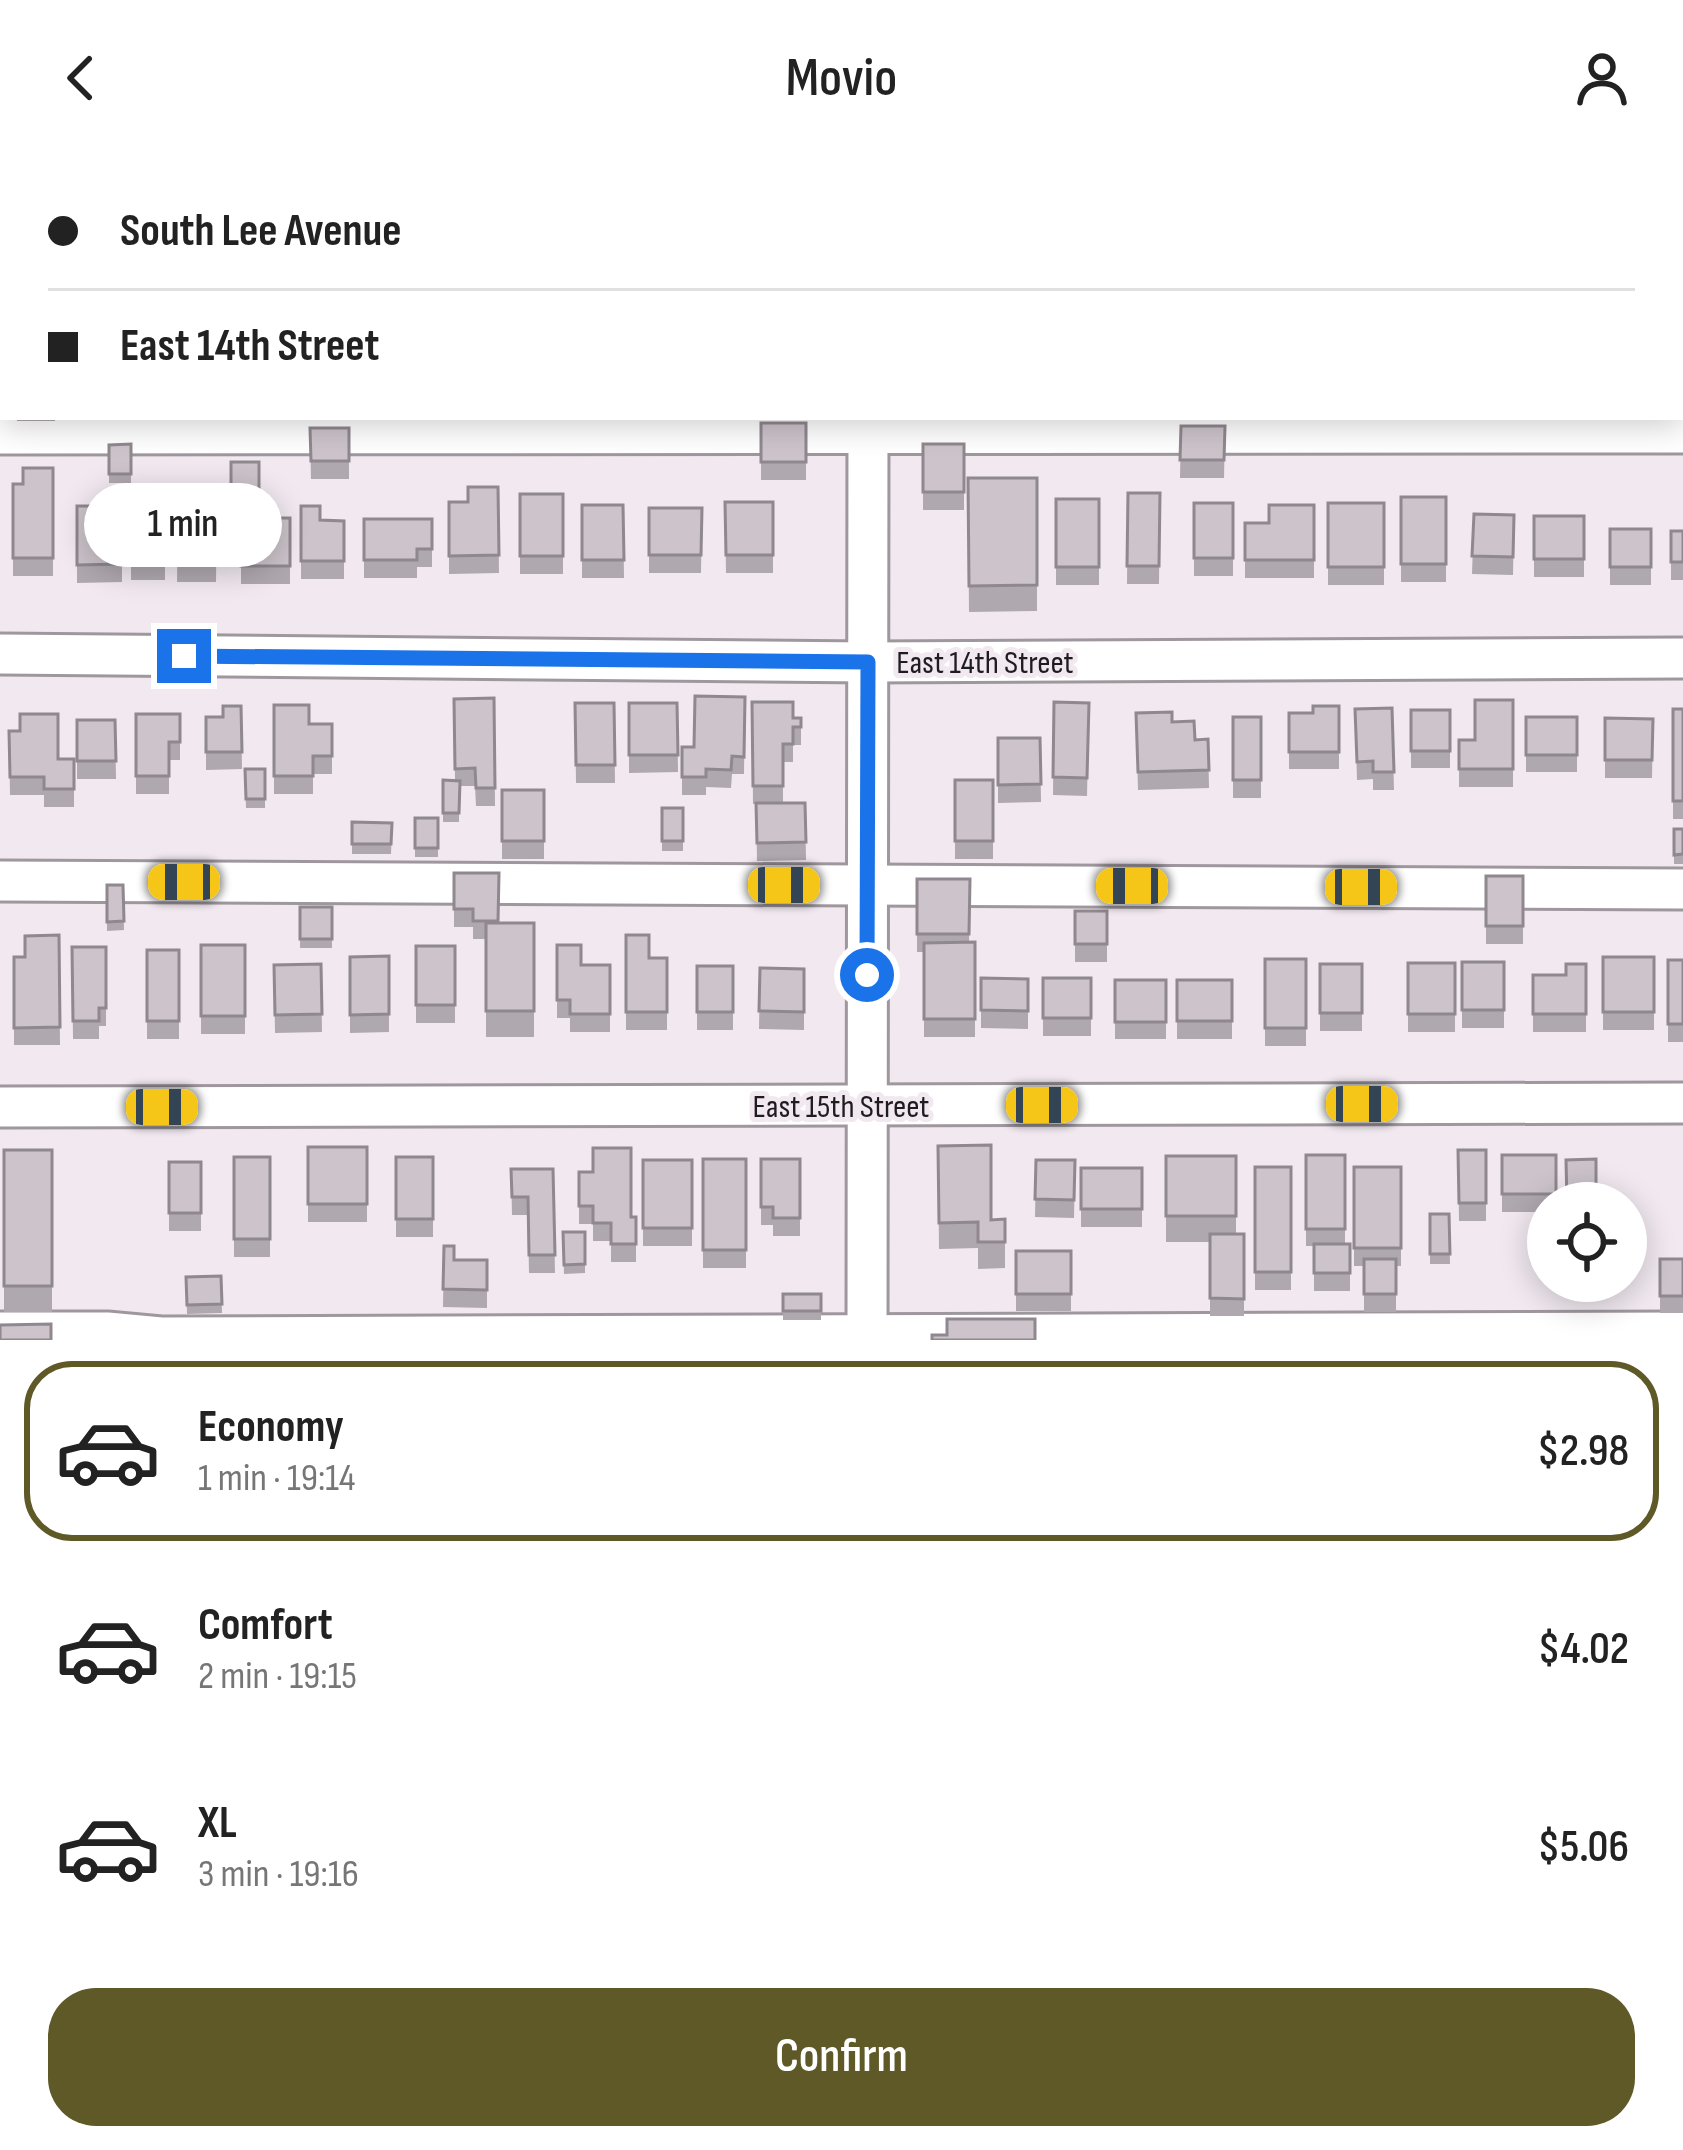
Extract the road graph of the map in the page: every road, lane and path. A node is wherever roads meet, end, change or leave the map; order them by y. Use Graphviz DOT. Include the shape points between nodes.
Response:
graph roads {
  1 [pos="868,424"];
  2 [pos="0,434"];
  3 [pos="1683,434"];
  4 [pos="0,654"];
  5 [pos="1683,658"];
  6 [pos="868,662"];
  7 [pos="0,881"];
  8 [pos="865,885"];
  9 [pos="1683,889"];
  10 [pos="1683,1103"];
  11 [pos="869,1105"];
  12 [pos="0,1107"];
  13 [pos="0,1332"];
  14 [pos="1683,1332"];
  15 [pos="867,1337"];
  1 -- 2 [label="street"];
  1 -- 3 [label="street"];
  1 -- 6 [label="street"];
  4 -- 6 [label="street, East 14th Street"];
  5 -- 6 [label="street, East 14th Street"];
  6 -- 8 [label="street"];
  7 -- 8 [label="street"];
  8 -- 9 [label="street"];
  8 -- 11 [label="street"];
  10 -- 11 [label="street, East 15th Street"];
  11 -- 12 [label="street, East 15th Street"];
  11 -- 15 [label="street"];
  13 -- 15 [label="street"];
  14 -- 15 [label="street"];
}
